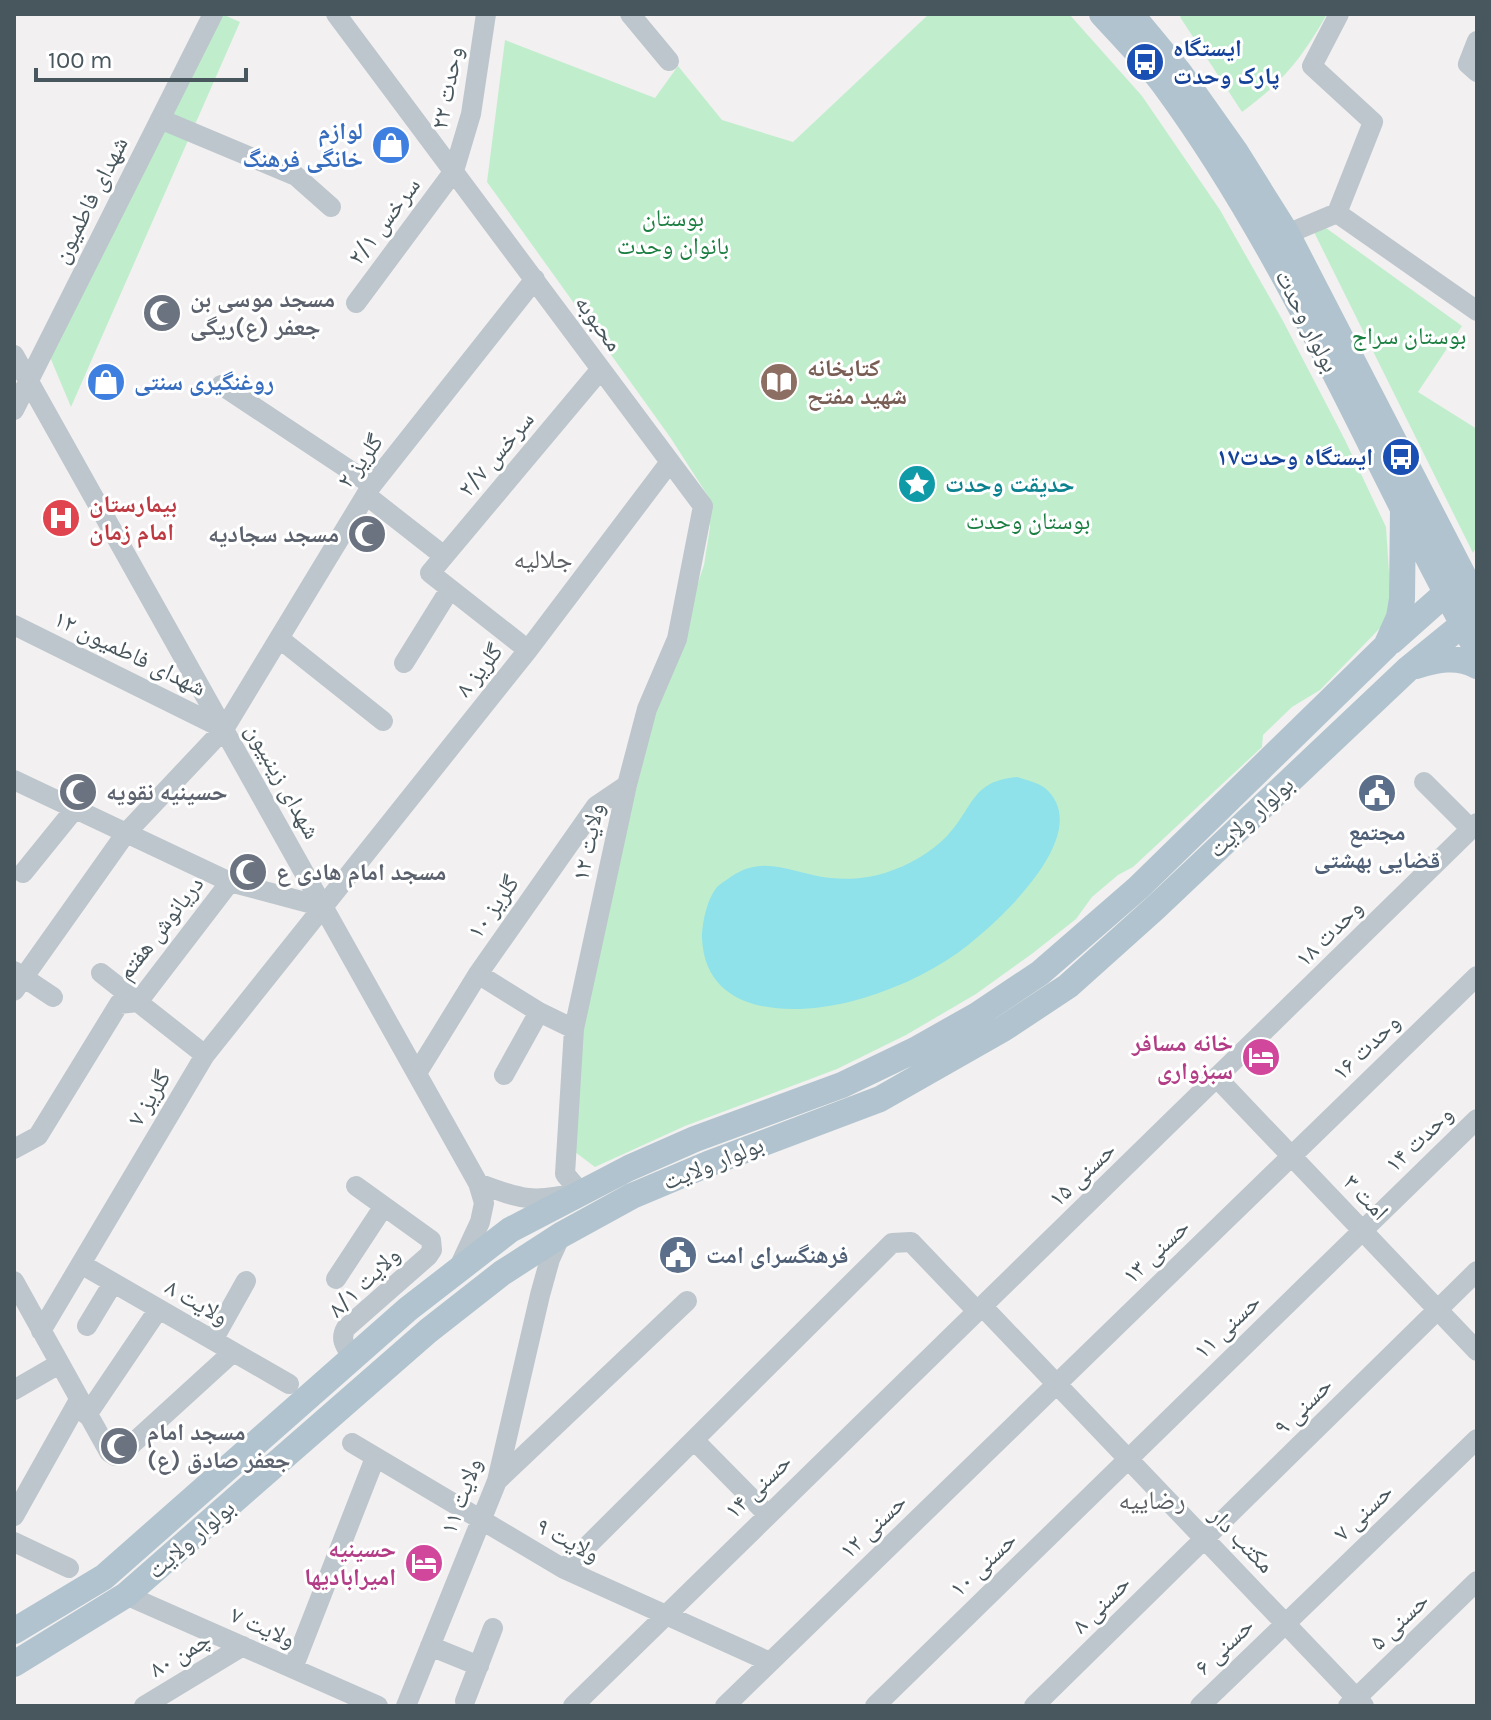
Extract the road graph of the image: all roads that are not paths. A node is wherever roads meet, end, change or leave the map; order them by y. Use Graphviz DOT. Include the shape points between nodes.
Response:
graph roads {
  1 [pos="213,14"];
  2 [pos="336,14"];
  3 [pos="486,14"];
  4 [pos="630,14"];
  5 [pos="1102,14"];
  6 [pos="1131,14"];
  7 [pos="1339,14"];
  8 [pos="1477,41"];
  9 [pos="669,61"];
  10 [pos="1477,72"];
  11 [pos="160,119"];
  12 [pos="454,171"];
  13 [pos="331,207"];
  14 [pos="1337,213"];
  15 [pos="1287,234"];
  16 [pos="535,279"];
  17 [pos="356,303"];
  18 [pos="1475,307"];
  19 [pos="14,355"];
  20 [pos="601,369"];
  21 [pos="29,380"];
  22 [pos="221,385"];
  23 [pos="14,410"];
  24 [pos="670,462"];
  25 [pos="369,490"];
  26 [pos="703,506"];
  27 [pos="1403,509"];
  28 [pos="444,556"];
  29 [pos="450,589"];
  30 [pos="1467,591"];
  31 [pos="1463,624"];
  32 [pos="14,625"];
  33 [pos="280,639"];
  34 [pos="1386,646"];
  35 [pos="528,650"];
  36 [pos="1477,650"];
  37 [pos="404,663"];
  38 [pos="1477,666"];
  39 [pos="1409,668"];
  40 [pos="383,721"];
  41 [pos="224,729"];
  42 [pos="14,780"];
  43 [pos="1424,782"];
  44 [pos="627,785"];
  45 [pos="74,810"];
  46 [pos="1474,826"];
  47 [pos="126,833"];
  48 [pos="23,873"];
  49 [pos="230,882"];
  50 [pos="324,907"];
  51 [pos="101,973"];
  52 [pos="478,974"];
  53 [pos="1477,976"];
  54 [pos="17,980"];
  55 [pos="53,997"];
  56 [pos="138,1002"];
  57 [pos="539,1012"];
  58 [pos="574,1029"];
  59 [pos="205,1055"];
  60 [pos="417,1073"];
  61 [pos="504,1075"];
  62 [pos="1218,1079"];
  63 [pos="1477,1119"];
  64 [pos="14,1149"];
  65 [pos="1291,1156"];
  66 [pos="478,1183"];
  67 [pos="356,1186"];
  68 [pos="580,1192"];
  69 [pos="384,1206"];
  70 [pos="1363,1231"];
  71 [pos="561,1235"];
  72 [pos="81,1264"];
  73 [pos="1477,1271"];
  74 [pos="456,1272"];
  75 [pos="502,1273"];
  76 [pos="336,1279"];
  77 [pos="14,1281"];
  78 [pos="246,1281"];
  79 [pos="113,1283"];
  80 [pos="540,1295"];
  81 [pos="687,1301"];
  82 [pos="980,1309"];
  83 [pos="1437,1309"];
  84 [pos="158,1310"];
  85 [pos="87,1326"];
  86 [pos="41,1331"];
  87 [pos="213,1340"];
  88 [pos="1477,1351"];
  89 [pos="233,1352"];
  90 [pos="353,1358"];
  91 [pos="59,1364"];
  92 [pos="289,1384"];
  93 [pos="1056,1384"];
  94 [pos="14,1390"];
  95 [pos="83,1408"];
  96 [pos="1477,1439"];
  97 [pos="694,1440"];
  98 [pos="352,1443"];
  99 [pos="375,1458"];
  100 [pos="1128,1459"];
  101 [pos="497,1481"];
  102 [pos="767,1514"];
  103 [pos="14,1516"];
  104 [pos="481,1521"];
  105 [pos="1204,1539"];
  106 [pos="14,1542"];
  107 [pos="69,1568"];
  108 [pos="564,1569"];
  109 [pos="1477,1581"];
  110 [pos="126,1595"];
  111 [pos="666,1615"];
  112 [pos="1285,1623"];
  113 [pos="493,1628"];
  114 [pos="14,1631"];
  115 [pos="243,1646"];
  116 [pos="430,1646"];
  117 [pos="770,1662"];
  118 [pos="14,1664"];
  119 [pos="479,1666"];
  120 [pos="293,1668"];
  121 [pos="465,1701"];
  122 [pos="1356,1703"];
  123 [pos="363,1704"];
  124 [pos="144,1706"];
  125 [pos="406,1706"];
  126 [pos="573,1706"];
  127 [pos="725,1706"];
  128 [pos="875,1706"];
  129 [pos="1034,1706"];
  130 [pos="1200,1706"];
  1 -- 11 [label="street, شهدای فاطمیون"];
  2 -- 12 [label="street, محبوبه"];
  3 -- 12 [label="street, وحدت ۲۲" via="471,114"];
  4 -- 9 [label="street"];
  5 -- 27 [label="main road, بولوار وحدت" via="1165,85 1267,245"];
  6 -- 15 [label="main road, بولوار وحدت" via="1179,72"];
  7 -- 14 [label="street" via="1312,66 1373,122"];
  8 -- 10 [label="street" via="1468,64"];
  11 -- 13 [label="street" via="296,176"];
  11 -- 21 [label="street, شهدای فاطمیون"];
  12 -- 16 [label="street, محبوبه"];
  12 -- 17 [label="street, سرخس ۲/۱"];
  14 -- 15 [label="street"];
  14 -- 18 [label="street"];
  15 -- 30 [label="main road, بولوار وحدت"];
  16 -- 20 [label="street, محبوبه"];
  16 -- 25 [label="street, گلریز ۲"];
  19 -- 21 [label="street, شهدای زینبیون"];
  20 -- 24 [label="street, محبوبه"];
  20 -- 28 [label="street, سرخس ۲/۷"];
  21 -- 23 [label="street, شهدای فاطمیون"];
  21 -- 41 [label="street, شهدای زینبیون"];
  22 -- 25 [label="street"];
  24 -- 26 [label="street, محبوبه"];
  24 -- 35 [label="street, گلریز ۸"];
  25 -- 28 [label="street"];
  25 -- 33 [label="street, گلریز ۲"];
  26 -- 44 [label="street, ولایت ۱۲" via="677,639 647,709"];
  27 -- 30 [label="main road, بولوار وحدت"];
  27 -- 34 [label="main road, بولوار ولایت" via="1402,599"];
  28 -- 29 [label="street, سرخس ۲/۷" via="430,573"];
  29 -- 35 [label="street"];
  29 -- 37 [label="street"];
  30 -- 31 [label="main road, بولوار وحدت"];
  30 -- 34 [label="main road, بولوار ولایت"];
  31 -- 36 [label="main road, بولوار وحدت"];
  31 -- 39 [label="main road, بولوار ولایت"];
  32 -- 41 [label="street, شهدای فاطمیون ۱۲"];
  33 -- 40 [label="street"];
  33 -- 41 [label="street, گلریز ۲"];
  34 -- 39 [label="main road" via="1407,650"];
  34 -- 68 [label="main road, بولوار ولایت" via="1138,888 1015,990 915,1050 842,1085 695,1139"];
  35 -- 50 [label="street, گلریز ۸"];
  38 -- 39 [label="main road" via="1438,659"];
  39 -- 71 [label="main road, بولوار ولایت" via="1068,986 880,1099 657,1185"];
  41 -- 47 [label="street, گلریز ۲"];
  41 -- 50 [label="street, شهدای زینبیون"];
  42 -- 45 [label="street"];
  43 -- 46 [label="street"];
  44 -- 52 [label="street, گلریز ۱۰" via="596,806"];
  44 -- 58 [label="street, ولایت ۱۲"];
  45 -- 47 [label="street"];
  45 -- 48 [label="street"];
  46 -- 62 [label="street, وحدت ۱۸"];
  47 -- 49 [label="street"];
  47 -- 54 [label="street, گلریز ۲"];
  49 -- 50 [label="street"];
  49 -- 56 [label="street, دریانوش هفتم"];
  50 -- 59 [label="street, گلریز ۷"];
  50 -- 60 [label="street, شهدای زینبیون"];
  51 -- 56 [label="street"];
  52 -- 57 [label="street"];
  52 -- 60 [label="street, گلریز ۱۰"];
  53 -- 65 [label="street, وحدت ۱۶"];
  54 -- 55 [label="street"];
  56 -- 59 [label="street"];
  56 -- 64 [label="street, دریانوش هفتم" via="119,1004 38,1136"];
  57 -- 58 [label="street"];
  57 -- 61 [label="street"];
  58 -- 68 [label="street, ولایت ۱۲" via="565,1174"];
  59 -- 72 [label="street, گلریز ۷"];
  60 -- 66 [label="street, شهدای زینبیون"];
  62 -- 65 [label="street, امت ۳"];
  62 -- 82 [label="street, حسنی ۱۵"];
  63 -- 70 [label="street, وحدت ۱۴"];
  65 -- 70 [label="street, امت ۳"];
  65 -- 93 [label="street, حسنی ۱۳"];
  66 -- 68 [label="street" via="520,1198 545,1200"];
  66 -- 74 [label="street" via="484,1203 480,1222"];
  67 -- 69 [label="street, ولایت ۸/۱"];
  68 -- 74 [label="main road, بولوار ولایت" via="510,1230"];
  69 -- 76 [label="street"];
  69 -- 90 [label="street, ولایت ۸/۱" via="431,1240 432,1250 346,1328 343,1342"];
  70 -- 83 [label="street, امت ۳"];
  70 -- 100 [label="street, حسنی ۱۱"];
  71 -- 75 [label="main road, بولوار ولایت"];
  71 -- 80 [label="street, ولایت ۱۱"];
  72 -- 79 [label="street, ولایت ۸"];
  72 -- 86 [label="street, گلریز ۷"];
  73 -- 83 [label="street, حسنی ۹"];
  74 -- 90 [label="main road, بولوار ولایت"];
  75 -- 80 [label="street" via="529,1276"];
  75 -- 110 [label="main road, بولوار ولایت" via="428,1331"];
  77 -- 86 [label="street"];
  78 -- 87 [label="street"];
  79 -- 84 [label="street, ولایت ۸"];
  79 -- 85 [label="street"];
  80 -- 101 [label="street, ولایت ۱۱"];
  81 -- 101 [label="street"];
  82 -- 93 [label="street, مکتب دار"];
  82 -- 97 [label="street, مکتب دار" via="911,1242 892,1243"];
  82 -- 102 [label="street, حسنی ۱۴"];
  83 -- 88 [label="street, امت ۳"];
  83 -- 105 [label="street, حسنی ۹"];
  84 -- 87 [label="street, ولایت ۸"];
  84 -- 95 [label="street"];
  86 -- 91 [label="street"];
  87 -- 89 [label="street, ولایت ۸"];
  89 -- 92 [label="street, ولایت ۸"];
  89 -- 95 [label="street" via="120,1455 109,1452"];
  90 -- 114 [label="main road, بولوار ولایت" via="104,1577"];
  91 -- 94 [label="street"];
  91 -- 95 [label="street"];
  93 -- 100 [label="street, مکتب دار"];
  93 -- 117 [label="street, حسنی ۱۲"];
  95 -- 103 [label="street"];
  96 -- 112 [label="street, حسنی ۷"];
  97 -- 102 [label="street"];
  97 -- 108 [label="street, مکتب دار"];
  98 -- 99 [label="street, ولایت ۹"];
  99 -- 104 [label="street, ولایت ۹"];
  99 -- 120 [label="street"];
  100 -- 105 [label="street, مکتب دار"];
  100 -- 128 [label="street, حسنی ۱۰"];
  101 -- 104 [label="street, ولایت ۱۱"];
  102 -- 111 [label="street, حسنی ۱۴"];
  104 -- 108 [label="street, ولایت ۹"];
  104 -- 116 [label="street, ولایت ۱۱"];
  105 -- 112 [label="street, مکتب دار"];
  105 -- 129 [label="street, حسنی ۸"];
  106 -- 107 [label="street"];
  108 -- 111 [label="street, ولایت ۹"];
  109 -- 122 [label="street, حسنی ۵"];
  110 -- 115 [label="street, ولایت ۷"];
  110 -- 118 [label="main road, بولوار ولایت"];
  111 -- 117 [label="street, ولایت ۹"];
  111 -- 126 [label="street, حسنی ۱۴"];
  112 -- 122 [label="street, مکتب دار"];
  112 -- 130 [label="street, حسنی ۶"];
  113 -- 119 [label="street"];
  115 -- 120 [label="street, ولایت ۷"];
  115 -- 124 [label="street, چمن ۸۰"];
  116 -- 119 [label="street"];
  116 -- 125 [label="street, ولایت ۱۱"];
  117 -- 127 [label="street, حسنی ۱۲"];
  119 -- 121 [label="street"];
  120 -- 123 [label="street, ولایت ۷"];
}
